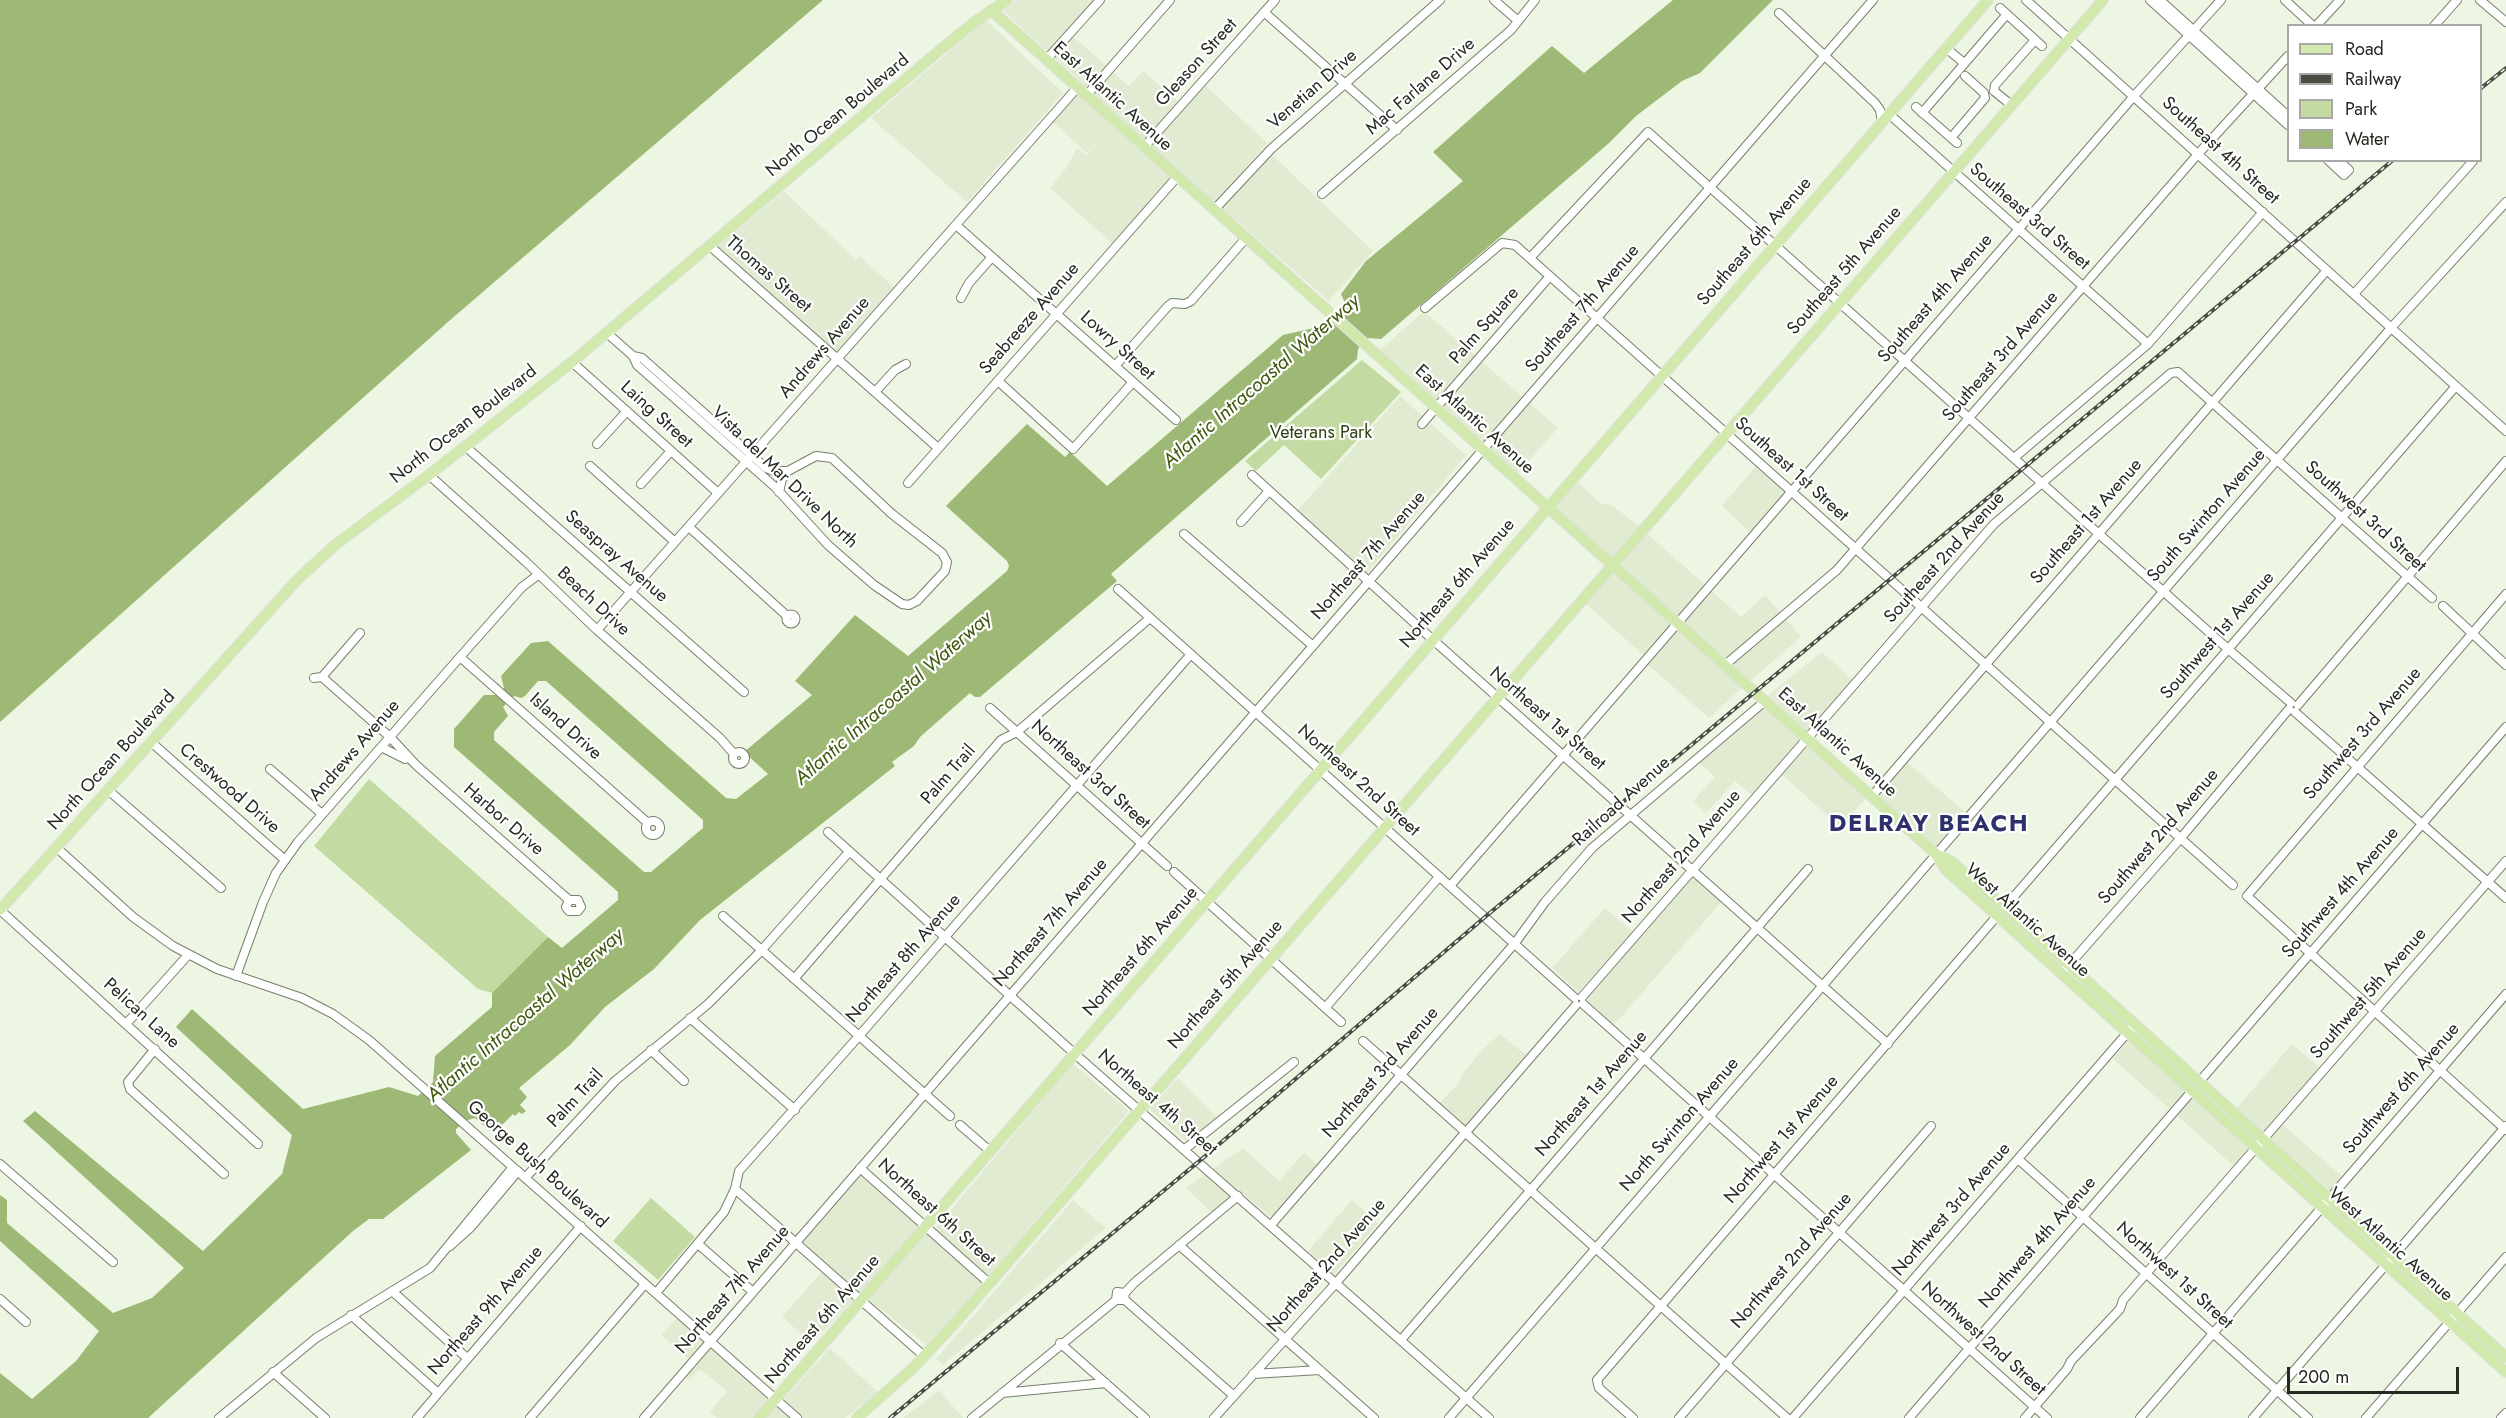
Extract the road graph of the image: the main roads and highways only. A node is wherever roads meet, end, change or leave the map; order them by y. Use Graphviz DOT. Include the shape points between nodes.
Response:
graph roads {
  1 [pos="1007,0"];
  2 [pos="1988,0"];
  3 [pos="2103,0"];
  4 [pos="991,10"];
  5 [pos="1547,507"];
  6 [pos="1613,565"];
  7 [pos="1936,854"];
  8 [pos="0,910"];
  9 [pos="2001,912"];
  10 [pos="2065,969"];
  11 [pos="2132,1028"];
  12 [pos="2172,1073"];
  13 [pos="2200,1082"];
  14 [pos="2192,1090"];
  15 [pos="2218,1098"];
  16 [pos="2326,1202"];
  17 [pos="2454,1317"];
  18 [pos="2506,1357"];
  19 [pos="2506,1372"];
  20 [pos="759,1418"];
  21 [pos="856,1418"];
  1 -- 4 [label="main road, North Ocean Boulevard"];
  2 -- 5 [label="main road, Southeast 6th Avenue"];
  3 -- 6 [label="main road, Southeast 5th Avenue"];
  4 -- 5 [label="main road, East Atlantic Avenue"];
  4 -- 8 [label="main road, North Ocean Boulevard" via="572,362 335,545 296,581"];
  5 -- 6 [label="main road, East Atlantic Avenue"];
  5 -- 20 [label="main road, Northeast 6th Avenue"];
  6 -- 7 [label="main road, East Atlantic Avenue"];
  6 -- 21 [label="main road, Northeast 5th Avenue" via="989,1283 924,1356"];
  7 -- 9 [label="main road, West Atlantic Avenue" via="1951,861"];
  7 -- 9 [label="main road, West Atlantic Avenue" via="1946,870 1986,905"];
  9 -- 10 [label="main road, West Atlantic Avenue"];
  9 -- 10 [label="main road, West Atlantic Avenue" via="2014,916"];
  10 -- 11 [label="main road, West Atlantic Avenue"];
  11 -- 12 [label="main road, West Atlantic Avenue"];
  11 -- 13 [label="main road, West Atlantic Avenue"];
  12 -- 13 [label="main road" via="2188,1082"];
  12 -- 14 [label="main road, West Atlantic Avenue"];
  13 -- 15 [label="main road, West Atlantic Avenue"];
  14 -- 15 [label="main road" via="2205,1090"];
  14 -- 16 [label="main road, West Atlantic Avenue" via="2257,1149"];
  15 -- 16 [label="main road, West Atlantic Avenue"];
  16 -- 17 [label="main road, West Atlantic Avenue"];
  17 -- 18 [label="main road, West Atlantic Avenue"];
  17 -- 19 [label="main road, West Atlantic Avenue"];
}
